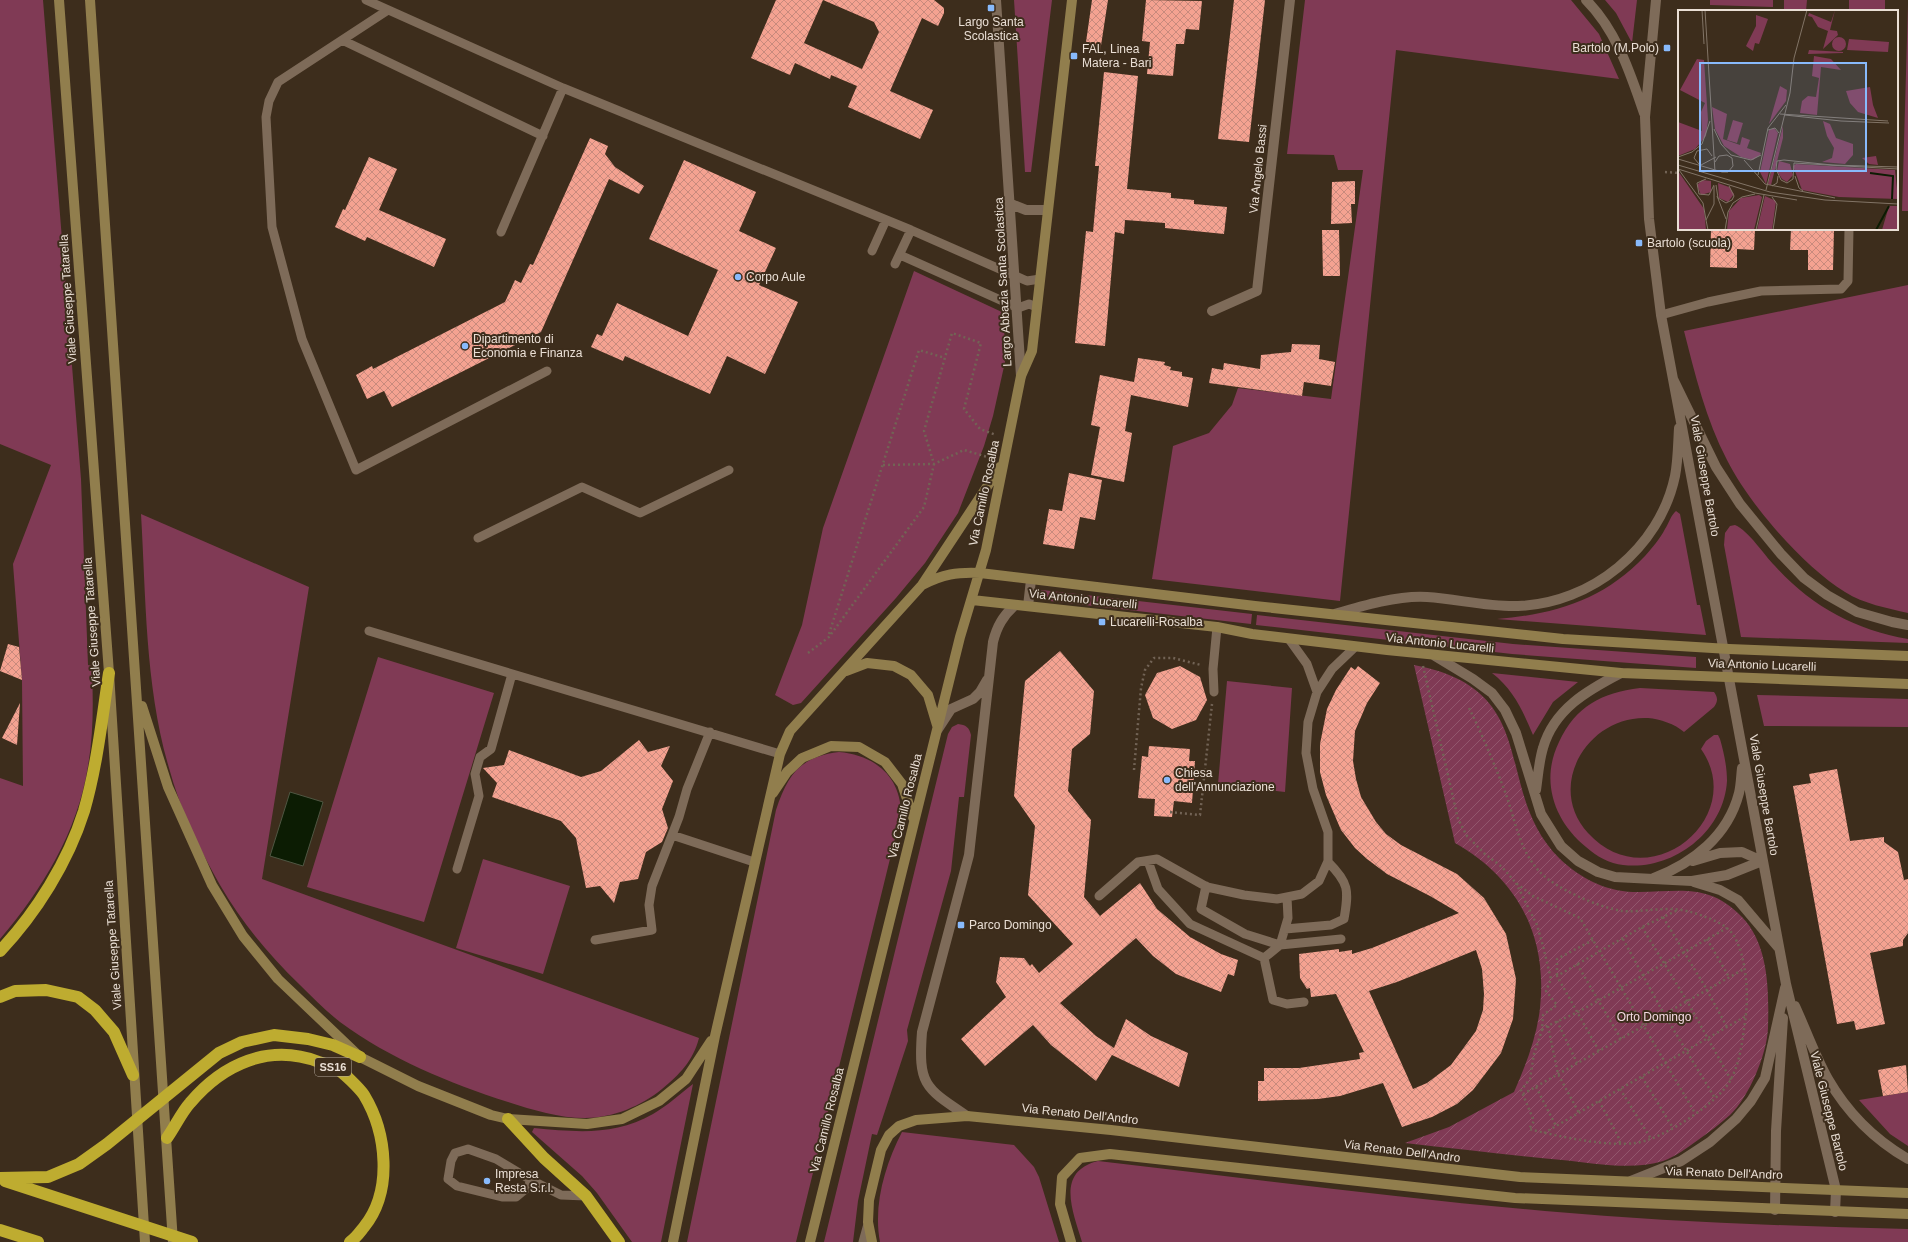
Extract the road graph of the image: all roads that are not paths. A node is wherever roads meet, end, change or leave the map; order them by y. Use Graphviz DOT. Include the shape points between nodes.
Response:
graph roads {
  1 [pos="59,0"];
  2 [pos="90,0"];
  3 [pos="366,0"];
  4 [pos="996,0"];
  5 [pos="1072,0"];
  6 [pos="1290,0"];
  7 [pos="1586,0"];
  8 [pos="1656,0"];
  9 [pos="388,10"];
  10 [pos="342,40"];
  11 [pos="563,88"];
  12 [pos="1645,117"];
  13 [pos="543,136"];
  14 [pos="1011,204"];
  15 [pos="1047,210"];
  16 [pos="886,220"];
  17 [pos="911,230"];
  18 [pos="1849,230"];
  19 [pos="501,232"];
  20 [pos="872,251"];
  21 [pos="1015,275"];
  22 [pos="1040,279"];
  23 [pos="1037,307"];
  24 [pos="1018,308"];
  25 [pos="1212,312"];
  26 [pos="1661,315"];
  27 [pos="547,370"];
  28 [pos="1021,376"];
  29 [pos="1673,379"];
  30 [pos="1680,414"];
  31 [pos="1004,462"];
  32 [pos="729,470"];
  33 [pos="478,538"];
  34 [pos="980,573"];
  35 [pos="1031,580"];
  36 [pos="922,585"];
  37 [pos="972,600"];
  38 [pos="1015,605"];
  39 [pos="1028,606"];
  40 [pos="1335,614"];
  41 [pos="1908,625"];
  42 [pos="1217,627"];
  43 [pos="369,631"];
  44 [pos="1289,639"];
  45 [pos="1355,647"];
  46 [pos="1435,656"];
  47 [pos="1908,656"];
  48 [pos="844,671"];
  49 [pos="109,673"];
  50 [pos="1621,673"];
  51 [pos="512,674"];
  52 [pos="990,675"];
  53 [pos="1908,684"];
  54 [pos="138,690"];
  55 [pos="1214,692"];
  56 [pos="1317,692"];
  57 [pos="938,729"];
  58 [pos="710,732"];
  59 [pos="780,754"];
  60 [pos="1743,756"];
  61 [pos="1536,792"];
  62 [pos="768,800"];
  63 [pos="914,820"];
  64 [pos="672,835"];
  65 [pos="1148,861"];
  66 [pos="1762,861"];
  67 [pos="754,862"];
  68 [pos="1328,862"];
  69 [pos="1688,862"];
  70 [pos="457,869"];
  71 [pos="1650,879"];
  72 [pos="1692,881"];
  73 [pos="1206,886"];
  74 [pos="1099,896"];
  75 [pos="1287,897"];
  76 [pos="1285,929"];
  77 [pos="1341,939"];
  78 [pos="595,940"];
  79 [pos="1280,945"];
  80 [pos="1779,947"];
  81 [pos="0,952"];
  82 [pos="1264,958"];
  83 [pos="1786,984"];
  84 [pos="0,997"];
  85 [pos="1304,1002"];
  86 [pos="715,1036"];
  87 [pos="360,1057"];
  88 [pos="134,1075"];
  89 [pos="967,1116"];
  90 [pos="508,1119"];
  91 [pos="167,1138"];
  92 [pos="1908,1159"];
  93 [pos="0,1179"];
  94 [pos="531,1180"];
  95 [pos="1628,1182"];
  96 [pos="1775,1188"];
  97 [pos="1836,1190"];
  98 [pos="1908,1193"];
  99 [pos="586,1196"];
  100 [pos="1775,1210"];
  101 [pos="1835,1212"];
  102 [pos="1908,1214"];
  103 [pos="868,1222"];
  104 [pos="0,1230"];
  105 [pos="38,1242"];
  106 [pos="145,1242"];
  107 [pos="173,1242"];
  108 [pos="192,1242"];
  109 [pos="350,1242"];
  110 [pos="619,1242"];
  111 [pos="673,1242"];
  112 [pos="810,1242"];
  113 [pos="863,1242"];
  114 [pos="872,1242"];
  115 [pos="1071,1242"];
  1 -- 49 [label="street, Viale Giuseppe Tatarella"];
  2 -- 54 [label="street"];
  3 -- 9 [label="lane"];
  4 -- 14 [label="street, Largo Abbazia Santa Scolastica"];
  5 -- 15 [label="street, Largo Abbazia Santa Scolastica"];
  6 -- 25 [label="street, Via Angelo Bassi" via="1257,291"];
  7 -- 12 [label="street" via="1604,21 1625,59"];
  8 -- 12 [label="street"];
  9 -- 10 [label="lane"];
  9 -- 11 [label="lane"];
  10 -- 13 [label="lane"];
  10 -- 27 [label="lane" via="278,82 269,101 266,117 272,227 302,339 356,470"];
  11 -- 13 [label="lane"];
  11 -- 16 [label="lane"];
  12 -- 26 [label="street" via="1649,219"];
  13 -- 19 [label="lane"];
  14 -- 15 [label="street" via="1026,210"];
  14 -- 21 [label="street, Largo Abbazia Santa Scolastica"];
  15 -- 22 [label="street, Largo Abbazia Santa Scolastica"];
  16 -- 17 [label="lane"];
  16 -- 20 [label="lane"];
  17 -- 21 [label="lane"];
  17 -- 24 [label="lane" via="898,259"];
  18 -- 26 [label="lane" via="1848,280 1841,289 1761,291"];
  21 -- 22 [label="lane" via="1027,280"];
  21 -- 24 [label="street, Largo Abbazia Santa Scolastica"];
  22 -- 23 [label="street, Largo Abbazia Santa Scolastica"];
  23 -- 24 [label="lane" via="1029,304"];
  23 -- 28 [label="street, Largo Abbazia Santa Scolastica" via="1032,351"];
  24 -- 28 [label="street, Largo Abbazia Santa Scolastica"];
  26 -- 29 [label="street"];
  28 -- 31 [label="street, Via Camillo Rosalba"];
  29 -- 30 [label="street, Viale Giuseppe Bartolo"];
  29 -- 41 [label="street" via="1716,467 1740,504 1781,554 1804,578 1857,612"];
  30 -- 40 [label="street" via="1675,477 1658,519 1643,545 1594,584 1547,602 1519,606 1426,597 1361,606"];
  30 -- 60 [label="street, Viale Giuseppe Bartolo"];
  31 -- 34 [label="street, Via Camillo Rosalba"];
  31 -- 36 [label="street"];
  32 -- 33 [label="lane" via="640,513 582,487"];
  34 -- 35 [label="street, Via Antonio Lucarelli"];
  34 -- 36 [label="street, Via Antonio Lucarelli" via="962,572 939,576"];
  34 -- 37 [label="street, Via Camillo Rosalba"];
  35 -- 39 [label="street"];
  35 -- 40 [label="street, Via Antonio Lucarelli"];
  36 -- 48 [label="street"];
  37 -- 38 [label="street, Via Antonio Lucarelli"];
  37 -- 57 [label="street, Via Camillo Rosalba" via="960,637"];
  38 -- 39 [label="street, Via Antonio Lucarelli"];
  38 -- 52 [label="street" via="1003,616 996,630"];
  39 -- 42 [label="street, Via Antonio Lucarelli"];
  40 -- 47 [label="street, Via Antonio Lucarelli" via="1563,639"];
  42 -- 44 [label="street, Via Antonio Lucarelli"];
  42 -- 55 [label="lane" via="1213,669"];
  43 -- 51 [label="lane"];
  44 -- 45 [label="street, Via Antonio Lucarelli"];
  44 -- 56 [label="lane" via="1307,664"];
  45 -- 46 [label="street, Via Antonio Lucarelli"];
  45 -- 56 [label="lane" via="1332,669"];
  46 -- 50 [label="street, Via Antonio Lucarelli"];
  46 -- 61 [label="street" via="1492,693 1505,710 1516,733"];
  48 -- 57 [label="street" via="866,663 894,666 911,675 928,695"];
  48 -- 59 [label="street" via="790,731"];
  49 -- 81 [label="highway" via="98,746 84,811 61,864 41,899 17,934"];
  49 -- 88 [label="street, Viale Giuseppe Tatarella"];
  50 -- 53 [label="street, Via Antonio Lucarelli"];
  50 -- 61 [label="street" via="1582,694 1562,713 1547,736"];
  51 -- 58 [label="lane"];
  51 -- 70 [label="lane" via="491,749 480,757 475,774 480,796"];
  52 -- 57 [label="street" via="977,696 951,709"];
  52 -- 89 [label="street" via="969,855 922,1032 920,1058 924,1079 937,1096"];
  54 -- 87 [label="street" via="168,787 212,885 243,936 278,979"];
  54 -- 91 [label="street"];
  56 -- 68 [label="lane" via="1308,722 1306,753 1313,789 1328,832"];
  57 -- 63 [label="street, Via Camillo Rosalba"];
  58 -- 59 [label="lane"];
  58 -- 64 [label="lane"];
  59 -- 62 [label="street"];
  60 -- 66 [label="street, Viale Giuseppe Bartolo"];
  60 -- 69 [label="street" via="1739,793 1730,815 1705,849"];
  61 -- 71 [label="street" via="1542,814 1552,832 1578,861 1598,872 1615,877"];
  62 -- 63 [label="street" via="786,772 802,758 831,746 859,747 885,762 902,784"];
  62 -- 67 [label="street"];
  63 -- 112 [label="street, Via Camillo Rosalba"];
  64 -- 67 [label="lane"];
  64 -- 78 [label="lane" via="652,886 649,905 652,930"];
  65 -- 73 [label="lane" via="1157,859"];
  65 -- 74 [label="lane" via="1138,862"];
  65 -- 82 [label="lane" via="1158,889 1190,924"];
  66 -- 69 [label="street" via="1742,852 1735,852 1720,853"];
  66 -- 72 [label="street" via="1727,875"];
  66 -- 80 [label="street, Viale Giuseppe Bartolo"];
  67 -- 86 [label="street"];
  68 -- 75 [label="lane" via="1319,881 1302,894"];
  68 -- 76 [label="lane" via="1341,875 1348,894 1344,919 1331,925"];
  69 -- 71 [label="street"];
  71 -- 72 [label="street"];
  72 -- 80 [label="street" via="1720,890 1738,900"];
  73 -- 75 [label="lane" via="1244,895 1277,899"];
  73 -- 79 [label="lane" via="1201,909 1245,934"];
  75 -- 76 [label="lane" via="1288,918"];
  76 -- 79 [label="lane"];
  77 -- 79 [label="lane"];
  79 -- 82 [label="lane"];
  80 -- 83 [label="street, Viale Giuseppe Bartolo"];
  82 -- 85 [label="lane" via="1273,1000 1287,1004"];
  83 -- 92 [label="street" via="1828,1079 1864,1126"];
  83 -- 95 [label="street" via="1765,1078 1751,1101 1736,1119 1710,1142 1681,1162"];
  83 -- 96 [label="street" via="1776,1131"];
  83 -- 97 [label="street, Viale Giuseppe Bartolo"];
  84 -- 88 [label="highway" via="15,991 46,990 78,997 95,1010 114,1032"];
  86 -- 90 [label="street" via="686,1079 659,1101 622,1119 587,1124"];
  86 -- 111 [label="street"];
  87 -- 90 [label="street" via="418,1086 491,1115"];
  87 -- 93 [label="highway" via="333,1045 308,1039 274,1036 242,1042 219,1053 79,1164 48,1177"];
  88 -- 106 [label="street, Viale Giuseppe Tatarella"];
  89 -- 95 [label="street, Via Renato Dell'Andro" via="1111,1130 1520,1178"];
  89 -- 103 [label="street, Via Renato Dell'Andro" via="916,1120 899,1126 889,1135 876,1167 869,1200"];
  90 -- 99 [label="highway" via="544,1158"];
  91 -- 107 [label="street"];
  91 -- 109 [label="highway, SS16" via="190,1103 219,1076 248,1059 278,1054 307,1057 336,1068 364,1094 374,1116 384,1156 382,1192 369,1221"];
  93 -- 108 [label="highway"];
  94 -- 94 [label="lane" via="528,1187 516,1197 502,1197 457,1186 448,1179 450,1162 455,1153 468,1149 496,1160"];
  94 -- 99 [label="lane" via="561,1195"];
  95 -- 96 [label="street, Via Renato Dell'Andro"];
  96 -- 97 [label="street, Via Renato Dell'Andro"];
  96 -- 100 [label="street"];
  97 -- 98 [label="street, Via Renato Dell'Andro"];
  97 -- 101 [label="street, Viale Giuseppe Bartolo"];
  99 -- 110 [label="highway"];
  100 -- 101 [label="street"];
  100 -- 115 [label="street" via="1515,1198 1110,1154 1080,1158 1062,1177 1060,1204"];
  101 -- 102 [label="street"];
  103 -- 113 [label="lane"];
  103 -- 114 [label="street, Via Renato Dell'Andro"];
  104 -- 105 [label="highway"];
}
